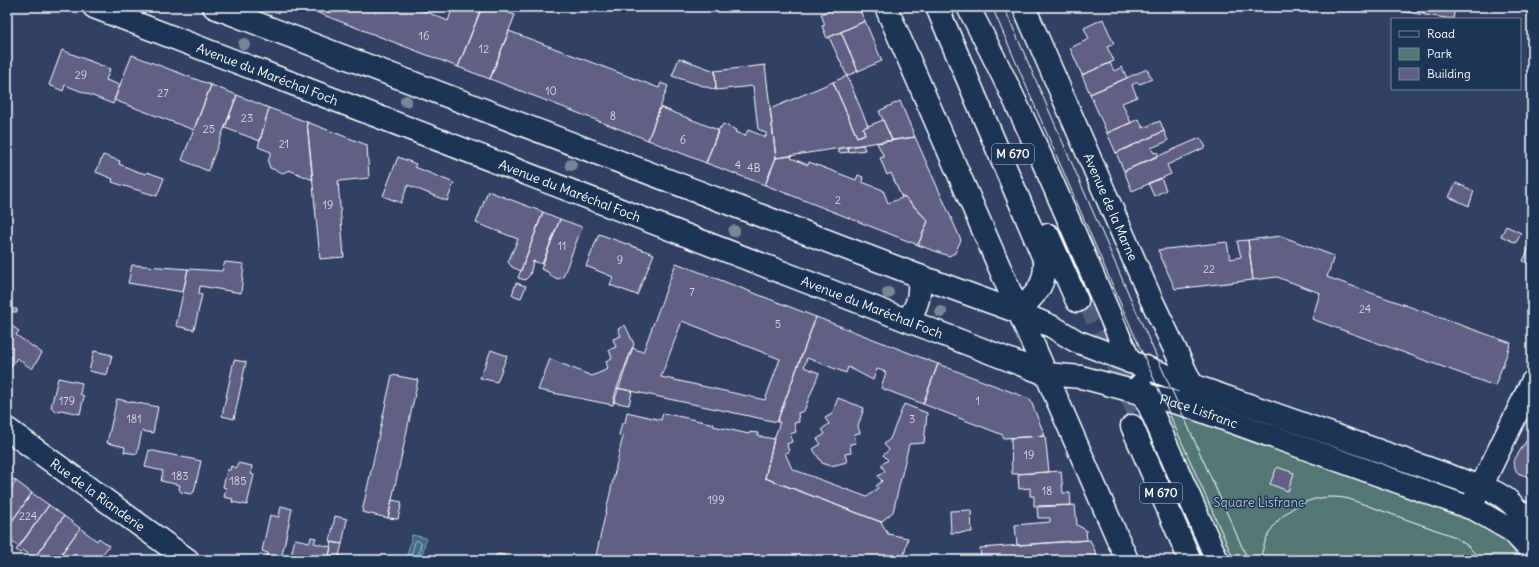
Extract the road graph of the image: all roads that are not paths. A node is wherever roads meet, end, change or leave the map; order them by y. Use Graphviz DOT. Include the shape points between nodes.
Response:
graph roads {
  1 [pos="94,7"];
  2 [pos="214,7"];
  3 [pos="886,7"];
  4 [pos="937,7"];
  5 [pos="948,7"];
  6 [pos="967,7"];
  7 [pos="1024,7"];
  8 [pos="919,276"];
  9 [pos="1018,312"];
  10 [pos="906,320"];
  11 [pos="1130,362"];
  12 [pos="1046,374"];
  13 [pos="1532,382"];
  14 [pos="1192,385"];
  15 [pos="1145,394"];
  16 [pos="1188,406"];
  17 [pos="7,429"];
  18 [pos="1481,487"];
  19 [pos="1470,508"];
  20 [pos="1528,511"];
  21 [pos="1531,551"];
  22 [pos="188,560"];
  23 [pos="1127,560"];
  24 [pos="1190,560"];
  25 [pos="1201,560"];
  26 [pos="1217,560"];
  1 -- 10 [label="main road, Avenue du Maréchal Foch"];
  2 -- 8 [label="main road"];
  3 -- 9 [label="main road"];
  4 -- 9 [label="main road" via="1045,261 1041,288"];
  5 -- 6 [label="main road, M 670" via="1082,300"];
  6 -- 11 [label="main road" via="993,55 1039,153"];
  7 -- 14 [label="main road, Avenue de la Marne" via="1151,298"];
  8 -- 9 [label="main road"];
  8 -- 10 [label="main road" via="918,303"];
  9 -- 11 [label="main road, Place Lisfranc" via="1053,327 1076,341"];
  9 -- 12 [label="main road"];
  10 -- 12 [label="main road, Avenue du Maréchal Foch"];
  11 -- 14 [label="main road, Place Lisfranc"];
  11 -- 15 [label="main road"];
  12 -- 15 [label="main road, Place Lisfranc" via="1081,377"];
  12 -- 23 [label="main road"];
  13 -- 18 [label="main road"];
  14 -- 16 [label="main road"];
  14 -- 18 [label="main road, Place Lisfranc"];
  15 -- 16 [label="main road, Place Lisfranc"];
  15 -- 26 [label="main road"];
  16 -- 19 [label="main road, Place Lisfranc"];
  17 -- 22 [label="main road, Rue de la Rianderie"];
  18 -- 19 [label="main road"];
  18 -- 20 [label="main road, Place Lisfranc"];
  19 -- 21 [label="main road, Place Lisfranc" via="1502,524"];
  20 -- 21 [label="main road, Place Lisfranc" via="1526,528"];
  24 -- 25 [label="main road, M 670" via="1138,426"];
}
